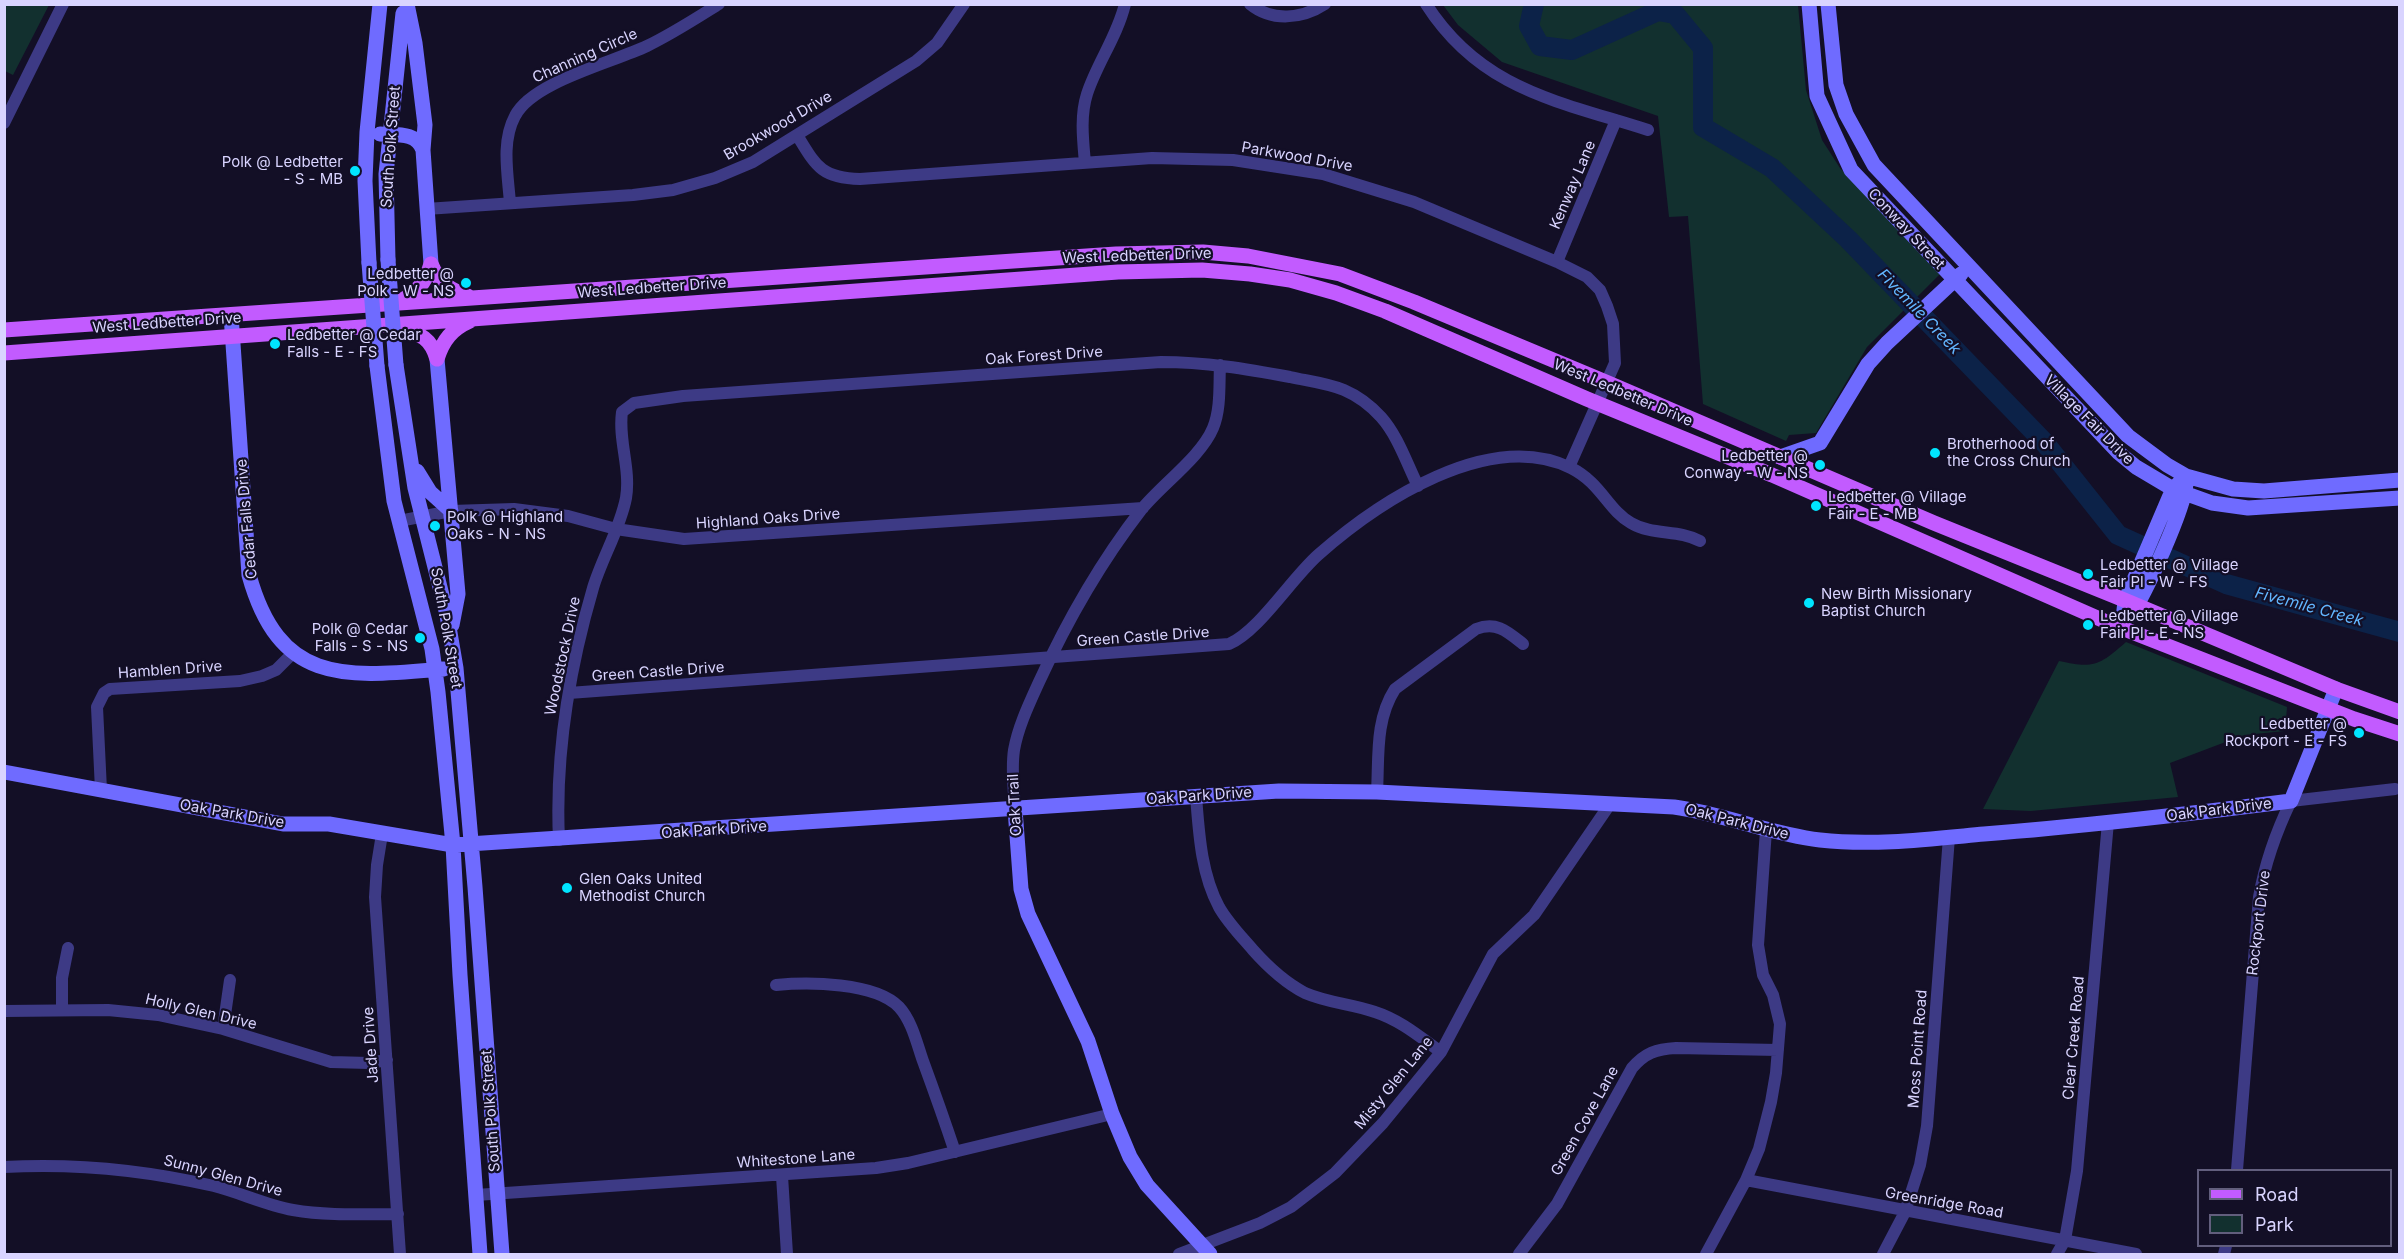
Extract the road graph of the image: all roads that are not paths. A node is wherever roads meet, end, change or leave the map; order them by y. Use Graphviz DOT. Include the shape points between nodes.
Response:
graph roads {
  1 [pos="63,4"];
  2 [pos="380,4"];
  3 [pos="406,4"];
  4 [pos="719,4"];
  5 [pos="964,4"];
  6 [pos="1125,4"];
  7 [pos="1250,4"];
  8 [pos="1325,4"];
  9 [pos="1426,4"];
  10 [pos="1809,4"];
  11 [pos="1828,4"];
  12 [pos="1616,120"];
  13 [pos="4,123"];
  14 [pos="1648,130"];
  15 [pos="367,132"];
  16 [pos="389,135"];
  17 [pos="796,135"];
  18 [pos="423,150"];
  19 [pos="1084,163"];
  20 [pos="510,203"];
  21 [pos="426,209"];
  22 [pos="1116,254"];
  23 [pos="1557,262"];
  24 [pos="431,264"];
  25 [pos="1969,267"];
  26 [pos="1118,272"];
  27 [pos="1954,280"];
  28 [pos="608,288"];
  29 [pos="471,297"];
  30 [pos="398,303"];
  31 [pos="609,309"];
  32 [pos="231,315"];
  33 [pos="472,319"];
  34 [pos="380,326"];
  35 [pos="4,330"];
  36 [pos="233,337"];
  37 [pos="4,353"];
  38 [pos="437,359"];
  39 [pos="1220,365"];
  40 [pos="1608,383"];
  41 [pos="1598,404"];
  42 [pos="622,412"];
  43 [pos="410,457"];
  44 [pos="1780,457"];
  45 [pos="1569,467"];
  46 [pos="2186,476"];
  47 [pos="2400,480"];
  48 [pos="1418,486"];
  49 [pos="2177,496"];
  50 [pos="2400,498"];
  51 [pos="1143,508"];
  52 [pos="451,511"];
  53 [pos="422,516"];
  54 [pos="399,521"];
  55 [pos="616,529"];
  56 [pos="1700,541"];
  57 [pos="2135,596"];
  58 [pos="2122,628"];
  59 [pos="451,634"];
  60 [pos="1523,644"];
  61 [pos="294,652"];
  62 [pos="1050,659"];
  63 [pos="456,668"];
  64 [pos="435,670"];
  65 [pos="2336,689"];
  66 [pos="569,693"];
  67 [pos="2327,708"];
  68 [pos="2400,712"];
  69 [pos="2400,734"];
  70 [pos="4,772"];
  71 [pos="2395,789"];
  72 [pos="101,790"];
  73 [pos="1377,792"];
  74 [pos="1196,796"];
  75 [pos="2291,801"];
  76 [pos="1610,804"];
  77 [pos="1015,809"];
  78 [pos="2108,822"];
  79 [pos="1766,830"];
  80 [pos="382,834"];
  81 [pos="1950,837"];
  82 [pos="560,840"];
  83 [pos="453,845"];
  84 [pos="472,845"];
  85 [pos="68,948"];
  86 [pos="481,972"];
  87 [pos="460,975"];
  88 [pos="230,980"];
  89 [pos="776,986"];
  90 [pos="62,1010"];
  91 [pos="4,1011"];
  92 [pos="223,1029"];
  93 [pos="1778,1050"];
  94 [pos="1441,1052"];
  95 [pos="387,1060"];
  96 [pos="1112,1114"];
  97 [pos="955,1152"];
  98 [pos="4,1167"];
  99 [pos="2237,1169"];
  100 [pos="782,1176"];
  101 [pos="1746,1180"];
  102 [pos="498,1194"];
  103 [pos="476,1196"];
  104 [pos="1905,1212"];
  105 [pos="398,1214"];
  106 [pos="2065,1240"];
  107 [pos="1206,1250"];
  108 [pos="400,1254"];
  109 [pos="480,1254"];
  110 [pos="502,1254"];
  111 [pos="787,1254"];
  112 [pos="1179,1254"];
  113 [pos="1519,1254"];
  114 [pos="1706,1254"];
  115 [pos="1883,1254"];
  116 [pos="2057,1254"];
  117 [pos="2136,1254"];
  1 -- 13 [label="street"];
  2 -- 15 [label="street, South Polk Street"];
  3 -- 16 [label="street, South Polk Street"];
  3 -- 18 [label="street" via="425,125"];
  4 -- 20 [label="street, Channing Circle" via="649,45 543,87 527,100 515,116 508,136"];
  5 -- 17 [label="street, Brookwood Drive" via="937,43 916,61"];
  6 -- 19 [label="street" via="1084,106"];
  7 -- 8 [label="street" via="1267,14 1285,17 1305,15"];
  9 -- 12 [label="street" via="1456,44 1490,71 1532,92"];
  10 -- 27 [label="street, Conway Street" via="1817,96 1851,170"];
  11 -- 25 [label="street, Conway Street" via="1836,85 1846,114 1874,165"];
  12 -- 14 [label="street"];
  12 -- 23 [label="street, Kenway Lane"];
  15 -- 16 [label="street"];
  15 -- 54 [label="street, South Polk Street, bridge" via="365,181 376,366"];
  16 -- 18 [label="street" via="414,138"];
  16 -- 43 [label="street, South Polk Street, bridge" via="388,260 396,365"];
  17 -- 19 [label="street, Parkwood Drive" via="814,164 824,173 841,178"];
  17 -- 20 [label="street, Brookwood Drive" via="753,162 673,190"];
  18 -- 21 [label="street"];
  19 -- 23 [label="street, Parkwood Drive" via="1194,158 1323,174 1414,202"];
  20 -- 21 [label="street, Brookwood Drive"];
  21 -- 24 [label="street"];
  22 -- 26 [label="main road"];
  22 -- 28 [label="main road, West Ledbetter Drive"];
  22 -- 40 [label="main road, West Ledbetter Drive" via="1248,256 1340,274"];
  23 -- 40 [label="street, Parkwood Drive" via="1587,277 1607,306 1615,343 1615,363"];
  24 -- 29 [label="main road" via="441,283"];
  24 -- 30 [label="main road" via="424,284"];
  25 -- 27 [label="street"];
  25 -- 46 [label="street, Village Fair Drive" via="2128,436"];
  26 -- 31 [label="main road, West Ledbetter Drive"];
  26 -- 41 [label="main road, West Ledbetter Drive" via="1202,270 1250,274 1313,287 1385,311"];
  27 -- 44 [label="street, Conway Street" via="1887,343 1858,379 1820,443"];
  27 -- 49 [label="street, Village Fair Drive" via="2119,453"];
  28 -- 29 [label="main road, West Ledbetter Drive"];
  28 -- 31 [label="main road"];
  29 -- 30 [label="main road, West Ledbetter Drive"];
  30 -- 32 [label="main road, West Ledbetter Drive"];
  31 -- 33 [label="main road, West Ledbetter Drive"];
  32 -- 35 [label="main road, West Ledbetter Drive"];
  32 -- 36 [label="street, Cedar Falls Drive"];
  33 -- 34 [label="main road, West Ledbetter Drive"];
  33 -- 38 [label="main road" via="457,326 444,340"];
  34 -- 36 [label="main road, West Ledbetter Drive"];
  34 -- 38 [label="main road" via="420,334"];
  36 -- 37 [label="main road, West Ledbetter Drive"];
  36 -- 61 [label="street, Cedar Falls Drive" via="249,575 267,622"];
  38 -- 52 [label="street"];
  39 -- 42 [label="street, Oak Forest Drive" via="1161,362 683,396 634,403"];
  39 -- 48 [label="street, Oak Forest Drive" via="1324,384 1363,401 1390,430"];
  39 -- 51 [label="street, Oak Trail" via="1213,429 1204,444"];
  40 -- 41 [label="street, Parkwood Drive"];
  40 -- 44 [label="main road, West Ledbetter Drive"];
  41 -- 45 [label="street, Parkwood Drive"];
  41 -- 58 [label="main road, West Ledbetter Drive" via="1772,475"];
  42 -- 55 [label="street, Woodstock Drive" via="627,486"];
  43 -- 52 [label="street" via="425,486"];
  43 -- 53 [label="street, South Polk Street"];
  44 -- 57 [label="main road, West Ledbetter Drive" via="1934,523"];
  45 -- 48 [label="street, Green Castle Drive" via="1546,460 1503,457 1481,461"];
  45 -- 56 [label="street, Green Castle Drive" via="1586,476 1628,522 1650,530 1688,534"];
  46 -- 47 [label="street, Village Fair Drive" via="2233,489 2264,491"];
  46 -- 49 [label="street"];
  48 -- 62 [label="street, Green Castle Drive" via="1359,521 1317,556 1235,642"];
  49 -- 50 [label="street, Village Fair Drive" via="2248,508"];
  49 -- 57 [label="street"];
  51 -- 55 [label="street, Highland Oaks Drive" via="713,538 673,538"];
  51 -- 62 [label="street, Oak Trail" via="1077,604"];
  52 -- 53 [label="street, Highland Oaks Drive"];
  52 -- 55 [label="street, Highland Oaks Drive" via="540,511"];
  52 -- 59 [label="street" via="458,594"];
  53 -- 54 [label="street, Highland Oaks Drive"];
  53 -- 59 [label="street, South Polk Street"];
  54 -- 64 [label="street, South Polk Street"];
  55 -- 66 [label="street, Woodstock Drive" via="594,585"];
  57 -- 58 [label="street"];
  57 -- 65 [label="main road, West Ledbetter Drive"];
  58 -- 67 [label="main road, West Ledbetter Drive"];
  59 -- 63 [label="street, South Polk Street"];
  60 -- 73 [label="street" via="1497,626 1476,628 1395,689 1380,728"];
  61 -- 64 [label="street, Cedar Falls Drive" via="328,669 349,674"];
  61 -- 72 [label="street, Hamblen Drive" via="276,670 240,681 110,689 104,693 97,707"];
  62 -- 66 [label="street, Green Castle Drive"];
  62 -- 77 [label="street, Oak Trail" via="1027,707 1014,749"];
  63 -- 64 [label="street, Cedar Falls Drive"];
  63 -- 84 [label="street, South Polk Street"];
  64 -- 83 [label="street, South Polk Street"];
  65 -- 67 [label="street, Rockport Drive"];
  65 -- 68 [label="main road, West Ledbetter Drive"];
  66 -- 82 [label="street, Woodstock Drive" via="557,796"];
  67 -- 69 [label="main road, West Ledbetter Drive"];
  67 -- 75 [label="street, Rockport Drive"];
  70 -- 72 [label="street, Oak Park Drive"];
  71 -- 75 [label="street, Oak Park Drive"];
  72 -- 80 [label="street, Oak Park Drive" via="283,824 329,824"];
  73 -- 74 [label="street, Oak Park Drive" via="1279,791"];
  73 -- 76 [label="street, Oak Park Drive"];
  74 -- 77 [label="street, Oak Park Drive"];
  74 -- 94 [label="street" via="1201,850 1213,892 1233,927 1269,967 1284,981 1307,993 1400,1022"];
  75 -- 78 [label="street, Oak Park Drive"];
  75 -- 99 [label="street, Rockport Drive" via="2278,828 2259,897"];
  76 -- 79 [label="street, Oak Park Drive" via="1699,811"];
  76 -- 94 [label="street, Misty Glen Lane" via="1534,915 1493,954"];
  77 -- 82 [label="street, Oak Park Drive"];
  77 -- 96 [label="street, Oak Trail" via="1020,879 1028,914 1088,1041"];
  78 -- 81 [label="street, Oak Park Drive"];
  78 -- 106 [label="street, Clear Creek Road" via="2077,1172"];
  79 -- 81 [label="street, Oak Park Drive" via="1858,842"];
  79 -- 93 [label="street" via="1758,945 1763,975 1778,1011"];
  80 -- 83 [label="street, Oak Park Drive"];
  80 -- 95 [label="street, Jade Drive" via="375,897"];
  81 -- 104 [label="street, Moss Point Road" via="1927,1126"];
  82 -- 84 [label="street, Oak Park Drive"];
  83 -- 84 [label="street, Oak Park Drive"];
  83 -- 87 [label="street, South Polk Street"];
  84 -- 86 [label="street, South Polk Street"];
  85 -- 90 [label="street"];
  86 -- 87 [label="street"];
  86 -- 102 [label="street, South Polk Street"];
  87 -- 103 [label="street, South Polk Street"];
  88 -- 92 [label="street"];
  89 -- 97 [label="street" via="808,982 850,987 881,996 898,1007 912,1031"];
  90 -- 91 [label="street, Holly Glen Drive"];
  90 -- 92 [label="street, Holly Glen Drive" via="158,1015"];
  92 -- 95 [label="street, Holly Glen Drive" via="331,1062"];
  93 -- 101 [label="street" via="1771,1102"];
  93 -- 113 [label="street, Green Cove Lane" via="1676,1048 1643,1055 1632,1068 1557,1204"];
  94 -- 107 [label="street, Misty Glen Lane" via="1383,1123 1314,1191 1291,1207"];
  95 -- 105 [label="street, Jade Drive"];
  96 -- 97 [label="street, Whitestone Lane"];
  96 -- 107 [label="street, Oak Trail" via="1130,1157 1148,1185"];
  97 -- 100 [label="street, Whitestone Lane" via="876,1168"];
  98 -- 105 [label="street, Sunny Glen Drive" via="114,1168 216,1187 293,1210"];
  100 -- 102 [label="street, Whitestone Lane"];
  100 -- 111 [label="street"];
  101 -- 104 [label="street, Greenridge Road"];
  101 -- 114 [label="street"];
  102 -- 103 [label="street, Whitestone Lane"];
  102 -- 110 [label="street, South Polk Street"];
  103 -- 109 [label="street, South Polk Street"];
  104 -- 106 [label="street, Greenridge Road"];
  104 -- 115 [label="street, Moss Point Road"];
  105 -- 108 [label="street, Jade Drive"];
  106 -- 116 [label="street, Clear Creek Road"];
  106 -- 117 [label="street, Greenridge Road"];
  107 -- 112 [label="street, Misty Glen Lane"];
}
